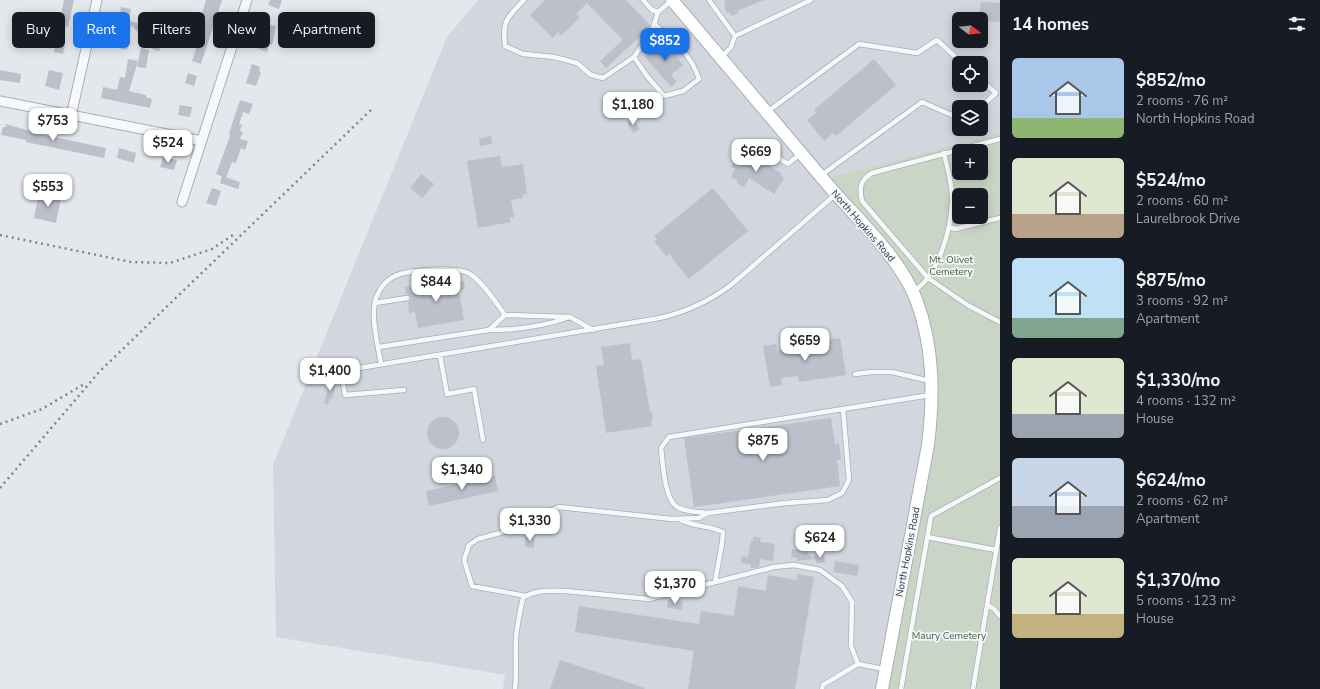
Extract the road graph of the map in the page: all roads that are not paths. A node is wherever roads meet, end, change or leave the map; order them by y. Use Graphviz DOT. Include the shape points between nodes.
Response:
graph roads {
  1 [pos="97,0"];
  2 [pos="247,0"];
  3 [pos="524,0"];
  4 [pos="643,0"];
  5 [pos="672,0"];
  6 [pos="709,0"];
  7 [pos="811,0"];
  8 [pos="658,12"];
  9 [pos="655,25"];
  10 [pos="735,36"];
  11 [pos="954,56"];
  12 [pos="634,58"];
  13 [pos="721,58"];
  14 [pos="988,86"];
  15 [pos="988,100"];
  16 [pos="0,101"];
  17 [pos="767,112"];
  18 [pos="952,115"];
  19 [pos="72,116"];
  20 [pos="1000,139"];
  21 [pos="202,141"];
  22 [pos="760,147"];
  23 [pos="801,153"];
  24 [pos="944,153"];
  25 [pos="820,176"];
  26 [pos="836,194"];
  27 [pos="182,202"];
  28 [pos="1000,218"];
  29 [pos="949,227"];
  30 [pos="928,278"];
  31 [pos="912,292"];
  32 [pos="407,298"];
  33 [pos="375,303"];
  34 [pos="505,315"];
  35 [pos="570,317"];
  36 [pos="1000,322"];
  37 [pos="489,330"];
  38 [pos="593,330"];
  39 [pos="378,348"];
  40 [pos="440,355"];
  41 [pos="381,364"];
  42 [pos="855,374"];
  43 [pos="932,382"];
  44 [pos="404,390"];
  45 [pos="932,395"];
  46 [pos="843,409"];
  47 [pos="483,440"];
  48 [pos="1000,478"];
  49 [pos="708,513"];
  50 [pos="679,519"];
  51 [pos="1000,528"];
  52 [pos="927,537"];
  53 [pos="999,538"];
  54 [pos="996,550"];
  55 [pos="715,582"];
  56 [pos="526,596"];
  57 [pos="987,605"];
  58 [pos="1000,616"];
  59 [pos="858,664"];
  60 [pos="886,670"];
  61 [pos="515,689"];
  62 [pos="822,689"];
  63 [pos="882,689"];
  64 [pos="901,689"];
  65 [pos="973,689"];
  1 -- 19 [label="street"];
  2 -- 21 [label="street"];
  3 -- 12 [label="lane" via="507,17 503,30 505,46 523,54 554,57 578,63 591,75 603,78"];
  4 -- 8 [label="lane" via="652,10"];
  5 -- 8 [label="lane"];
  5 -- 13 [label="main road, North Hopkins Road"];
  6 -- 10 [label="lane"];
  7 -- 10 [label="lane"];
  8 -- 9 [label="lane"];
  9 -- 12 [label="lane"];
  9 -- 12 [label="lane" via="671,37 695,65 699,79 683,91 664,96"];
  10 -- 13 [label="lane" via="731,47"];
  11 -- 17 [label="lane" via="937,40 916,53 859,44"];
  13 -- 17 [label="main road, North Hopkins Road"];
  14 -- 15 [label="lane" via="996,93"];
  16 -- 19 [label="street"];
  17 -- 23 [label="main road, North Hopkins Road"];
  18 -- 25 [label="lane" via="922,102"];
  19 -- 21 [label="street"];
  20 -- 24 [label="lane"];
  21 -- 27 [label="street"];
  22 -- 23 [label="lane" via="788,164"];
  23 -- 25 [label="main road, North Hopkins Road"];
  24 -- 29 [label="lane" via="952,200"];
  24 -- 30 [label="lane" via="872,172 864,177 860,188 862,201"];
  25 -- 26 [label="main road, North Hopkins Road"];
  26 -- 31 [label="main road, North Hopkins Road" via="896,264"];
  26 -- 38 [label="lane" via="730,285 708,300 660,318"];
  28 -- 29 [label="lane" via="955,229"];
  29 -- 30 [label="lane" via="936,264"];
  30 -- 31 [label="lane"];
  30 -- 36 [label="lane" via="969,306"];
  31 -- 43 [label="main road, North Hopkins Road" via="926,334"];
  32 -- 33 [label="lane"];
  33 -- 34 [label="lane" via="380,290 394,276 401,273 456,269 464,270 476,279"];
  33 -- 39 [label="lane" via="373,313"];
  34 -- 35 [label="lane"];
  34 -- 37 [label="lane"];
  35 -- 37 [label="lane" via="554,323"];
  35 -- 38 [label="lane"];
  37 -- 39 [label="lane"];
  38 -- 40 [label="lane"];
  39 -- 41 [label="lane"];
  40 -- 41 [label="lane"];
  40 -- 47 [label="lane" via="447,394 474,389"];
  41 -- 44 [label="lane" via="341,371 345,395"];
  42 -- 43 [label="lane" via="892,372"];
  43 -- 45 [label="main road, North Hopkins Road"];
  45 -- 46 [label="lane"];
  45 -- 60 [label="main road, North Hopkins Road" via="928,445"];
  46 -- 49 [label="lane" via="849,480 842,494 828,500"];
  46 -- 49 [label="lane" via="669,437 660,448 668,494 677,507"];
  48 -- 52 [label="lane" via="931,516"];
  49 -- 50 [label="lane" via="699,518"];
  50 -- 55 [label="lane" via="685,523 723,532"];
  50 -- 56 [label="lane" via="559,507 514,529 478,539 469,545 464,560 472,586"];
  51 -- 53 [label="lane"];
  52 -- 54 [label="lane"];
  52 -- 64 [label="lane"];
  53 -- 54 [label="lane"];
  54 -- 57 [label="lane"];
  55 -- 56 [label="lane" via="649,599 559,591 534,592"];
  55 -- 59 [label="lane" via="774,567 794,565 820,570 842,586 852,602 851,646"];
  56 -- 61 [label="lane" via="523,598 517,626"];
  57 -- 58 [label="lane"];
  57 -- 65 [label="lane"];
  59 -- 60 [label="lane"];
  59 -- 62 [label="lane" via="824,685"];
  60 -- 63 [label="main road, North Hopkins Road"];
}
